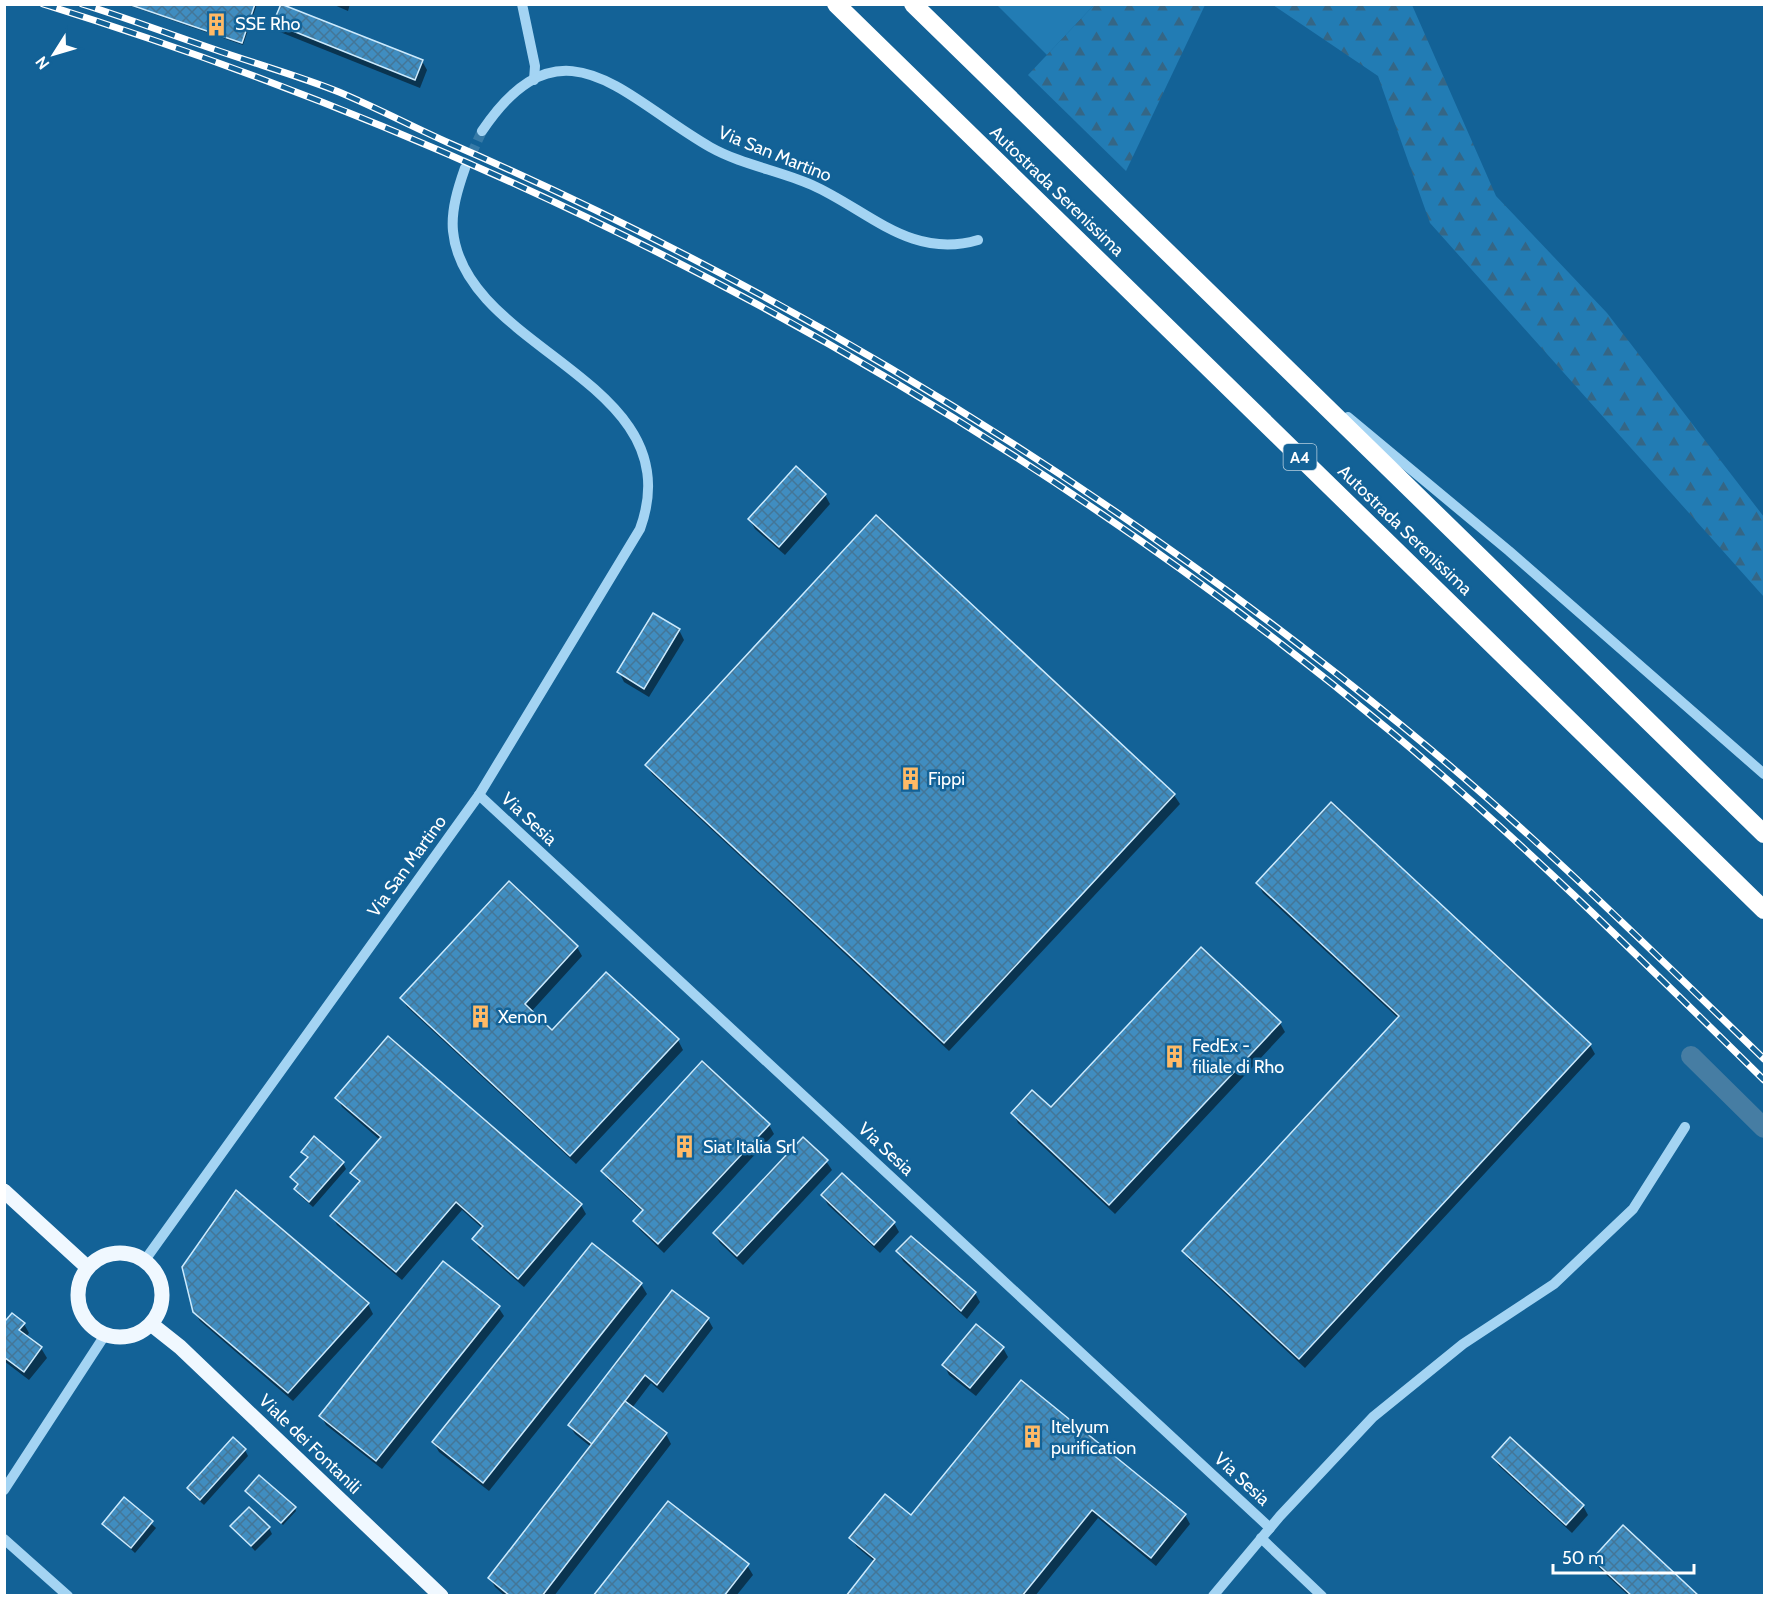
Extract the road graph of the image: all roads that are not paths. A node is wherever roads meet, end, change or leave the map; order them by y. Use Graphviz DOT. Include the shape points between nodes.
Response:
graph roads {
  1 [pos="522,4"];
  2 [pos="836,4"];
  3 [pos="913,4"];
  4 [pos="534,80"];
  5 [pos="482,132"];
  6 [pos="465,168"];
  7 [pos="978,240"];
  8 [pos="1277,358"];
  9 [pos="1764,774"];
  10 [pos="479,795"];
  11 [pos="1764,834"];
  12 [pos="1764,910"];
  13 [pos="1685,1127"];
  14 [pos="4,1191"];
  15 [pos="145,1260"];
  16 [pos="87,1267"];
  17 [pos="151,1324"];
  18 [pos="105,1335"];
  19 [pos="4,1490"];
  20 [pos="1270,1528"];
  21 [pos="1261,1538"];
  22 [pos="4,1539"];
  23 [pos="68,1596"];
  24 [pos="441,1596"];
  25 [pos="1213,1596"];
  26 [pos="1322,1596"];
  1 -- 4 [label="street" via="535,66"];
  2 -- 12 [label="highway, Autostrada Serenissima / A4"];
  3 -- 8 [label="highway, Autostrada Serenissima"];
  4 -- 5 [label="street, Via San Martino" via="521,86 498,108"];
  4 -- 7 [label="street, Via San Martino" via="544,75 588,72 709,146 813,186 891,231 936,246 951,247"];
  6 -- 10 [label="street, Via San Martino" via="456,196 453,231 473,282 495,306 608,401 637,439 647,468 649,496 640,529"];
  8 -- 9 [label="street" via="1509,551"];
  8 -- 11 [label="highway, Autostrada Serenissima"];
  10 -- 15 [label="street, Via San Martino"];
  10 -- 20 [label="street, Via Sesia"];
  13 -- 20 [label="street" via="1633,1209 1554,1284 1463,1344 1373,1417"];
  14 -- 16 [label="main road"];
  15 -- 16 [label="main road" via="135,1254 112,1252"];
  15 -- 17 [label="main road" via="154,1269 163,1291 160,1309"];
  16 -- 18 [label="main road" via="78,1288 81,1311"];
  17 -- 18 [label="main road" via="134,1335"];
  17 -- 24 [label="main road, Viale dei Fontanili" via="180,1347"];
  18 -- 19 [label="street"];
  20 -- 21 [label="street"];
  21 -- 25 [label="street"];
  21 -- 26 [label="street"];
  22 -- 23 [label="street"];
}
